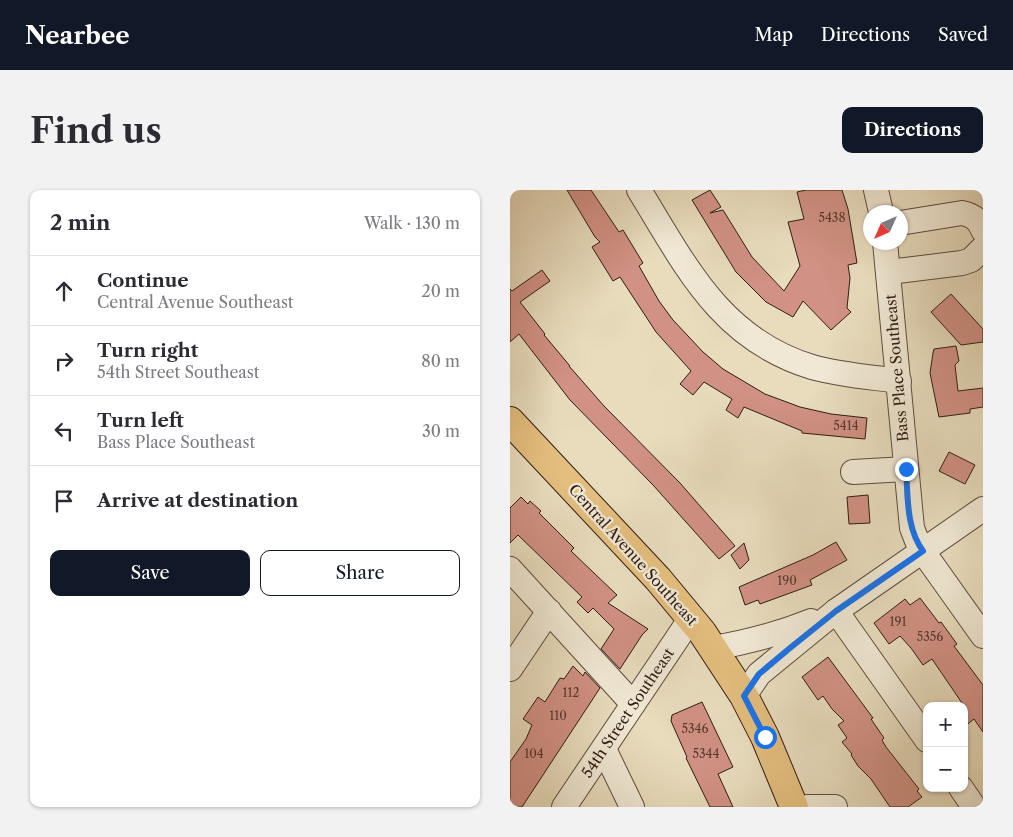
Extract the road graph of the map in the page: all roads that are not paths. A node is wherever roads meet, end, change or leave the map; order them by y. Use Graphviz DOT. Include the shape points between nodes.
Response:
graph roads {
  1 [pos="639,190"];
  2 [pos="876,190"];
  3 [pos="879,205"];
  4 [pos="908,222"];
  5 [pos="983,230"];
  6 [pos="983,248"];
  7 [pos="886,250"];
  8 [pos="889,272"];
  9 [pos="899,381"];
  10 [pos="512,429"];
  11 [pos="906,469"];
  12 [pos="853,472"];
  13 [pos="983,509"];
  14 [pos="923,551"];
  15 [pos="510,569"];
  16 [pos="549,611"];
  17 [pos="836,611"];
  18 [pos="691,618"];
  19 [pos="983,636"];
  20 [pos="714,648"];
  21 [pos="510,670"];
  22 [pos="744,696"];
  23 [pos="633,704"];
  24 [pos="923,734"];
  25 [pos="604,749"];
  26 [pos="964,792"];
  27 [pos="564,807"];
  28 [pos="632,807"];
  29 [pos="794,807"];
  30 [pos="807,807"];
  31 [pos="836,807"];
  32 [pos="974,807"];
  1 -- 9 [label="street" via="712,302 753,339 813,367"];
  2 -- 3 [label="street"];
  4 -- 5 [label="street" via="962,214 971,215"];
  6 -- 8 [label="street" via="971,260 962,263"];
  7 -- 8 [label="street, Bass Place Southeast"];
  8 -- 9 [label="street, Bass Place Southeast"];
  9 -- 11 [label="street, Bass Place Southeast"];
  10 -- 18 [label="main road, Central Avenue Southeast" via="628,546"];
  11 -- 12 [label="street"];
  11 -- 14 [label="street, Bass Place Southeast" via="912,528"];
  13 -- 14 [label="street"];
  14 -- 17 [label="street"];
  14 -- 19 [label="street, Bass Place Southeast"];
  15 -- 16 [label="street"];
  16 -- 21 [label="street"];
  16 -- 23 [label="street"];
  17 -- 20 [label="street" via="781,633"];
  17 -- 22 [label="street" via="759,674"];
  17 -- 24 [label="street"];
  18 -- 20 [label="main road, Central Avenue Southeast"];
  18 -- 23 [label="street, 54th Street Southeast"];
  20 -- 22 [label="main road, Central Avenue Southeast"];
  22 -- 29 [label="main road, Central Avenue Southeast"];
  23 -- 25 [label="street, 54th Street Southeast"];
  25 -- 27 [label="street, 54th Street Southeast"];
  25 -- 28 [label="street"];
  26 -- 32 [label="street"];
  30 -- 31 [label="street"];
}
